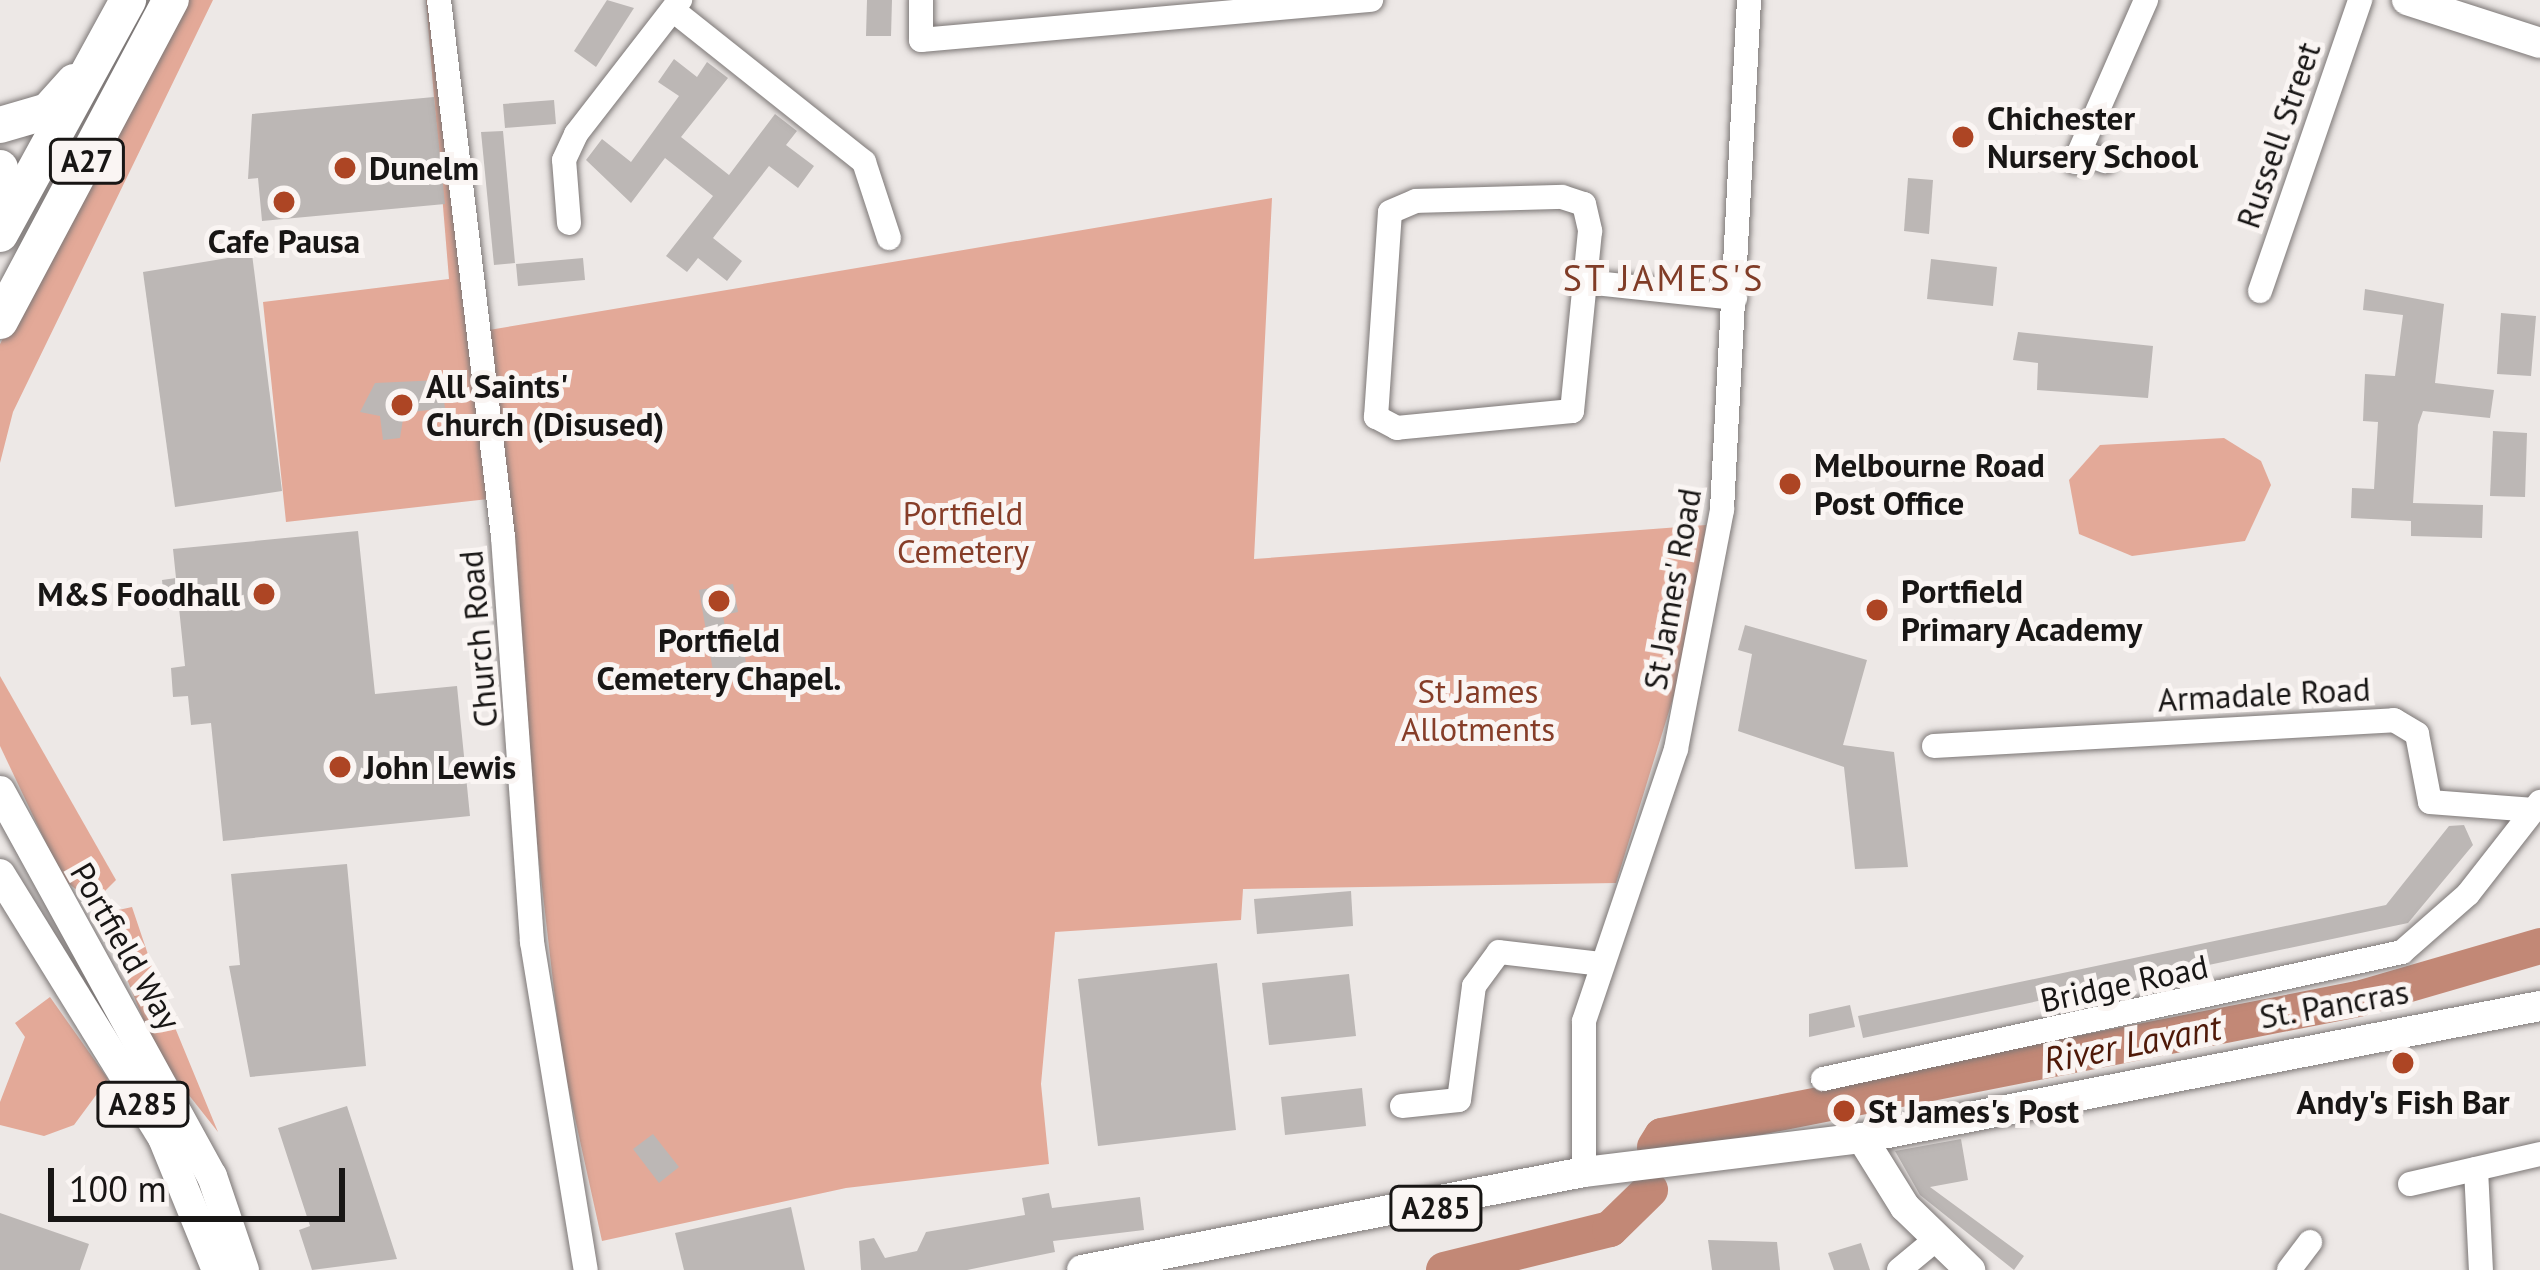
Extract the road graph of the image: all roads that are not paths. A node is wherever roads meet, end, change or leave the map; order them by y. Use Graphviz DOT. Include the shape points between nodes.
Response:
graph roads {
  1 [pos="128,0"];
  2 [pos="171,0"];
  3 [pos="439,0"];
  4 [pos="921,0"];
  5 [pos="1371,0"];
  6 [pos="1749,0"];
  7 [pos="2146,0"];
  8 [pos="2360,0"];
  9 [pos="2407,0"];
  10 [pos="677,5"];
  11 [pos="2540,43"];
  12 [pos="100,53"];
  13 [pos="0,125"];
  14 [pos="2087,158"];
  15 [pos="0,168"];
  16 [pos="0,203"];
  17 [pos="569,223"];
  18 [pos="0,234"];
  19 [pos="890,238"];
  20 [pos="1586,282"];
  21 [pos="2260,291"];
  22 [pos="1736,298"];
  23 [pos="0,321"];
  24 [pos="1934,746"];
  25 [pos="0,791"];
  26 [pos="2537,806"];
  27 [pos="0,874"];
  28 [pos="1601,964"];
  29 [pos="2540,1006"];
  30 [pos="1823,1079"];
  31 [pos="1402,1106"];
  32 [pos="1862,1138"];
  33 [pos="2540,1154"];
  34 [pos="2476,1169"];
  35 [pos="1584,1172"];
  36 [pos="2410,1184"];
  37 [pos="1934,1241"];
  38 [pos="2310,1242"];
  39 [pos="217,1270"];
  40 [pos="244,1270"];
  41 [pos="586,1270"];
  42 [pos="1082,1270"];
  43 [pos="1899,1270"];
  44 [pos="1970,1270"];
  45 [pos="2289,1270"];
  46 [pos="2481,1270"];
  1 -- 12 [label="highway, A27"];
  2 -- 23 [label="highway, A27"];
  3 -- 41 [label="street, Church Road" via="503,537 532,942"];
  4 -- 5 [label="street" via="921,40"];
  6 -- 22 [label="street, St James' Road"];
  7 -- 14 [label="street"];
  8 -- 21 [label="street, Russell Street"];
  9 -- 11 [label="main road"];
  10 -- 17 [label="street" via="576,134 564,160"];
  10 -- 19 [label="street" via="864,162"];
  12 -- 13 [label="highway" via="49,111"];
  12 -- 18 [label="highway, A27"];
  15 -- 16 [label="highway"];
  20 -- 20 [label="street" via="1575,405 1564,416 1396,428 1376,417 1390,212 1416,201 1574,199 1588,214"];
  20 -- 22 [label="street"];
  22 -- 28 [label="street, St James' Road" via="1703,639"];
  24 -- 26 [label="street, Armadale Road" via="2394,720 2417,734 2430,802"];
  25 -- 40 [label="main road, Portfield Way / A285" via="212,1176"];
  26 -- 30 [label="street, Bridge Road" via="2431,932 2331,973"];
  27 -- 39 [label="main road, Portfield Way / A285" via="164,1138"];
  28 -- 31 [label="street" via="1499,952 1470,999 1459,1100"];
  28 -- 35 [label="street, St James' Road" via="1576,1068"];
  29 -- 32 [label="main road, St. Pancras / A285"];
  32 -- 35 [label="main road, A285"];
  32 -- 37 [label="main road"];
  33 -- 34 [label="street"];
  34 -- 36 [label="street"];
  34 -- 46 [label="street"];
  35 -- 42 [label="main road, A285"];
  37 -- 43 [label="street"];
  37 -- 44 [label="main road"];
  38 -- 45 [label="street"];
}
